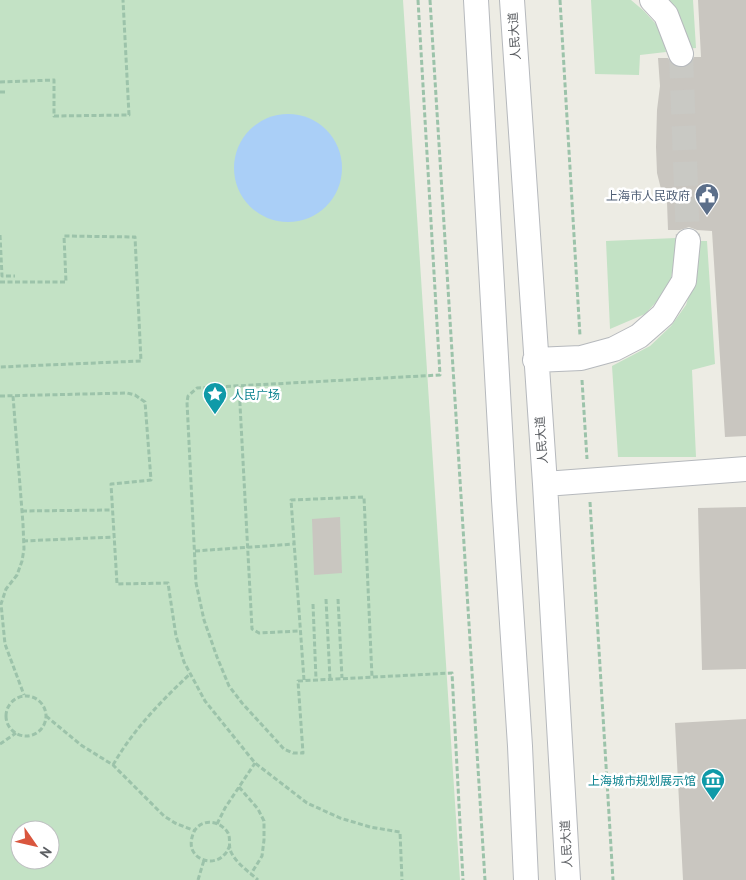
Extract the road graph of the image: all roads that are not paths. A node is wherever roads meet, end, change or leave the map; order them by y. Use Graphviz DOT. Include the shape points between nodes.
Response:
graph roads {
  1 [pos="476,0"];
  2 [pos="512,0"];
  3 [pos="652,0"];
  4 [pos="682,54"];
  5 [pos="688,241"];
  6 [pos="535,360"];
  7 [pos="746,469"];
  8 [pos="544,484"];
  9 [pos="526,880"];
  10 [pos="568,880"];
  1 -- 9 [label="street"];
  2 -- 6 [label="street, 人民大道"];
  3 -- 4 [label="street" via="666,15"];
  5 -- 6 [label="street" via="684,281 663,315 639,336 614,349 581,358"];
  6 -- 8 [label="street, 人民大道"];
  7 -- 8 [label="street"];
  8 -- 10 [label="street, 人民大道"];
}
